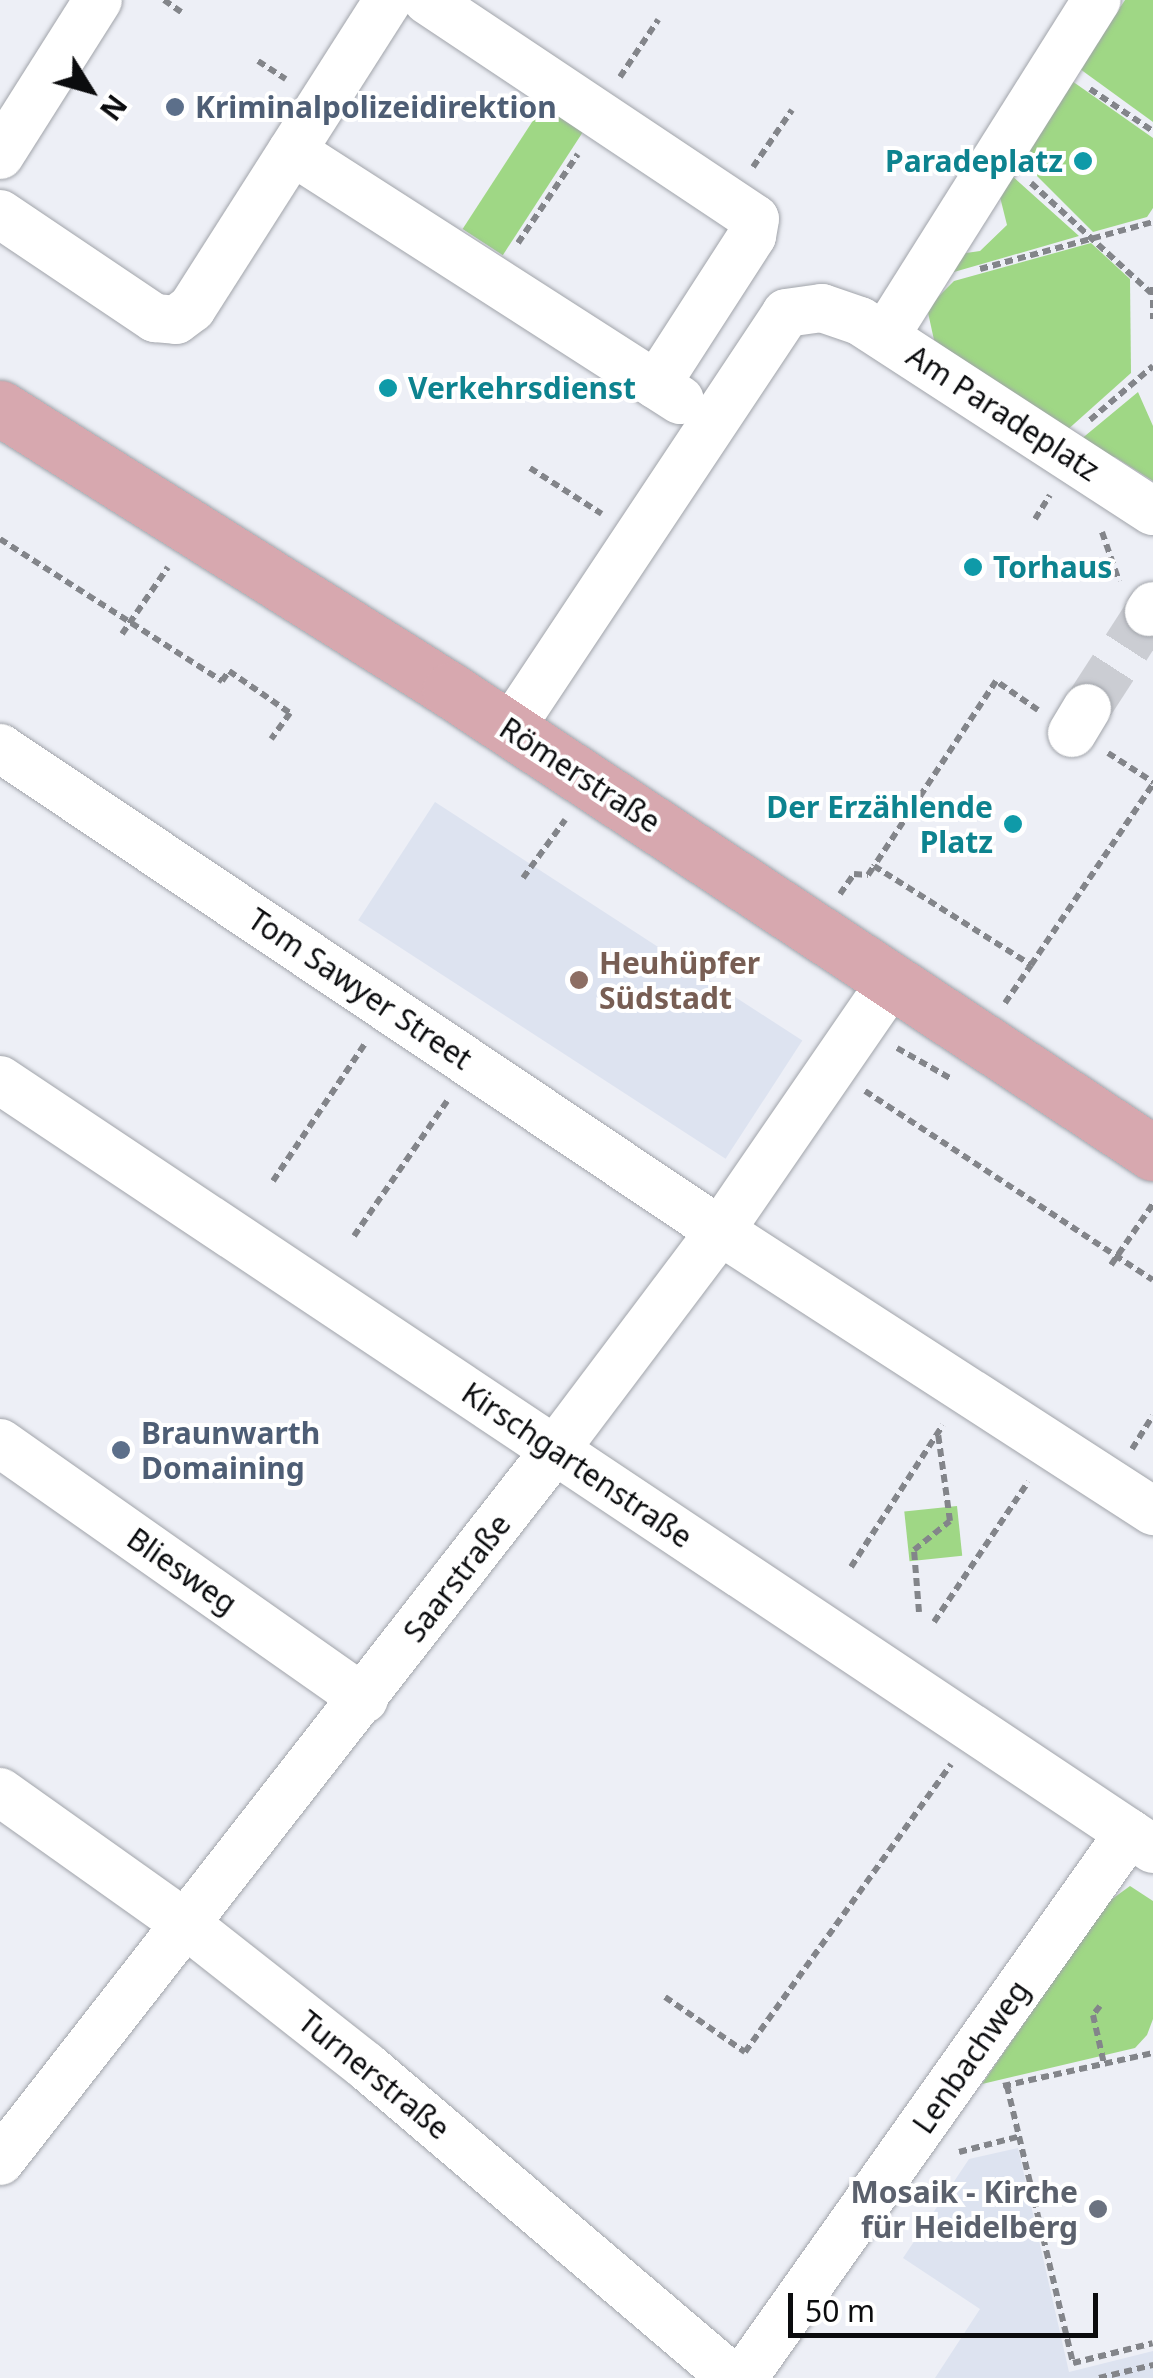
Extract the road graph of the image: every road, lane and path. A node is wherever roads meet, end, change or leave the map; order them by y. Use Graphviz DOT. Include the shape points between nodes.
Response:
graph roads {
  1 [pos="98,0"];
  2 [pos="164,0"];
  3 [pos="388,0"];
  4 [pos="427,0"];
  5 [pos="1092,2"];
  6 [pos="181,12"];
  7 [pos="658,20"];
  8 [pos="1056,66"];
  9 [pos="792,110"];
  10 [pos="601,113"];
  11 [pos="1153,131"];
  12 [pos="292,151"];
  13 [pos="0,155"];
  14 [pos="1000,155"];
  15 [pos="732,198"];
  16 [pos="0,214"];
  17 [pos="1153,222"];
  18 [pos="1092,239"];
  19 [pos="492,282"];
  20 [pos="916,287"];
  21 [pos="1152,290"];
  22 [pos="1153,319"];
  23 [pos="885,336"];
  24 [pos="656,385"];
  25 [pos="0,408"];
  26 [pos="712,421"];
  27 [pos="530,468"];
  28 [pos="1153,511"];
  29 [pos="1098,525"];
  30 [pos="194,529"];
  31 [pos="637,536"];
  32 [pos="0,539"];
  33 [pos="1140,604"];
  34 [pos="130,622"];
  35 [pos="122,634"];
  36 [pos="510,729"];
  37 [pos="272,739"];
  38 [pos="0,748"];
  39 [pos="592,782"];
  40 [pos="1153,783"];
  41 [pos="524,878"];
  42 [pos="894,979"];
  43 [pos="389,1009"];
  44 [pos="472,1064"];
  45 [pos="0,1080"];
  46 [pos="864,1091"];
  47 [pos="1153,1153"];
  48 [pos="273,1181"];
  49 [pos="1153,1204"];
  50 [pos="720,1231"];
  51 [pos="354,1236"];
  52 [pos="1117,1256"];
  53 [pos="1111,1265"];
  54 [pos="1153,1280"];
  55 [pos="966,1390"];
  56 [pos="938,1433"];
  57 [pos="0,1444"];
  58 [pos="1052,1446"];
  59 [pos="555,1450"];
  60 [pos="1153,1511"];
  61 [pos="851,1566"];
  62 [pos="919,1612"];
  63 [pos="934,1622"];
  64 [pos="364,1698"];
  65 [pos="975,1731"];
  66 [pos="0,1792"];
  67 [pos="1141,1841"];
  68 [pos="183,1922"];
  69 [pos="664,1997"];
  70 [pos="1100,2006"];
  71 [pos="1153,2053"];
  72 [pos="1104,2064"];
  73 [pos="956,2080"];
  74 [pos="1006,2086"];
  75 [pos="0,2161"];
  76 [pos="1153,2343"];
  77 [pos="1153,2364"];
  78 [pos="732,2378"];
  79 [pos="743,2378"];
  80 [pos="1100,2378"];
  1 -- 13 [label="street"];
  2 -- 6 [label="path"];
  3 -- 12 [label="street"];
  4 -- 10 [label="street"];
  5 -- 8 [label="street, Am Paradeplatz"];
  7 -- 10 [label="path"];
  8 -- 11 [label="path"];
  8 -- 14 [label="street, Am Paradeplatz"];
  9 -- 15 [label="path"];
  10 -- 15 [label="street"];
  10 -- 19 [label="path"];
  12 -- 16 [label="street" via="192,308 176,320 155,318"];
  12 -- 19 [label="street"];
  14 -- 18 [label="path"];
  14 -- 20 [label="street, Am Paradeplatz"];
  15 -- 24 [label="street" via="755,220 752,236"];
  17 -- 18 [label="path"];
  18 -- 20 [label="path"];
  18 -- 21 [label="path"];
  19 -- 24 [label="street"];
  20 -- 23 [label="street, Am Paradeplatz"];
  21 -- 22 [label="path"];
  23 -- 26 [label="street" via="822,308 786,314"];
  23 -- 28 [label="street, Am Paradeplatz"];
  24 -- 26 [label="street"];
  25 -- 30 [label="main road, Römerstraße"];
  26 -- 31 [label="street"];
  27 -- 31 [label="path"];
  29 -- 33 [label="path"];
  30 -- 34 [label="path"];
  30 -- 36 [label="main road, Römerstraße"];
  31 -- 36 [label="street"];
  32 -- 34 [label="path"];
  34 -- 35 [label="path"];
  34 -- 37 [label="path" via="222,681 229,671 290,713"];
  36 -- 39 [label="main road, Römerstraße"];
  38 -- 43 [label="street, Tom Sawyer Street"];
  39 -- 41 [label="path"];
  39 -- 42 [label="main road, Römerstraße"];
  40 -- 40 [label="path" via="1080,721 996,681 874,866 1030,966"];
  42 -- 47 [label="main road, Römerstraße"];
  42 -- 50 [label="street, Saarstraße"];
  43 -- 44 [label="street, Tom Sawyer Street"];
  43 -- 48 [label="path"];
  44 -- 50 [label="street, Tom Sawyer Street"];
  44 -- 51 [label="path"];
  45 -- 59 [label="street, Kirschgartenstraße"];
  46 -- 52 [label="path"];
  49 -- 52 [label="path"];
  50 -- 55 [label="street, Tom Sawyer Street"];
  50 -- 59 [label="street, Saarstraße"];
  52 -- 53 [label="path"];
  52 -- 54 [label="path"];
  55 -- 56 [label="path"];
  55 -- 58 [label="street, Tom Sawyer Street"];
  56 -- 61 [label="path"];
  56 -- 62 [label="path" via="950,1521 914,1550"];
  57 -- 64 [label="street, Bliesweg"];
  58 -- 60 [label="street, Tom Sawyer Street"];
  58 -- 63 [label="path"];
  59 -- 64 [label="street, Saarstraße"];
  59 -- 65 [label="street, Kirschgartenstraße"];
  64 -- 68 [label="street, Saarstraße"];
  65 -- 67 [label="street, Kirschgartenstraße"];
  65 -- 69 [label="path" via="745,2052"];
  66 -- 68 [label="street, Turnerstraße"];
  67 -- 73 [label="street, Lenbachweg"];
  68 -- 75 [label="street, Saarstraße"];
  68 -- 78 [label="street, Turnerstraße" via="366,2066"];
  70 -- 72 [label="path" via="1093,2015"];
  71 -- 72 [label="path" via="1136,2062"];
  72 -- 74 [label="path"];
  73 -- 74 [label="path" via="976,2092"];
  73 -- 79 [label="street, Lenbachweg"];
  74 -- 76 [label="path" via="1073,2363"];
  77 -- 80 [label="path"];
}
